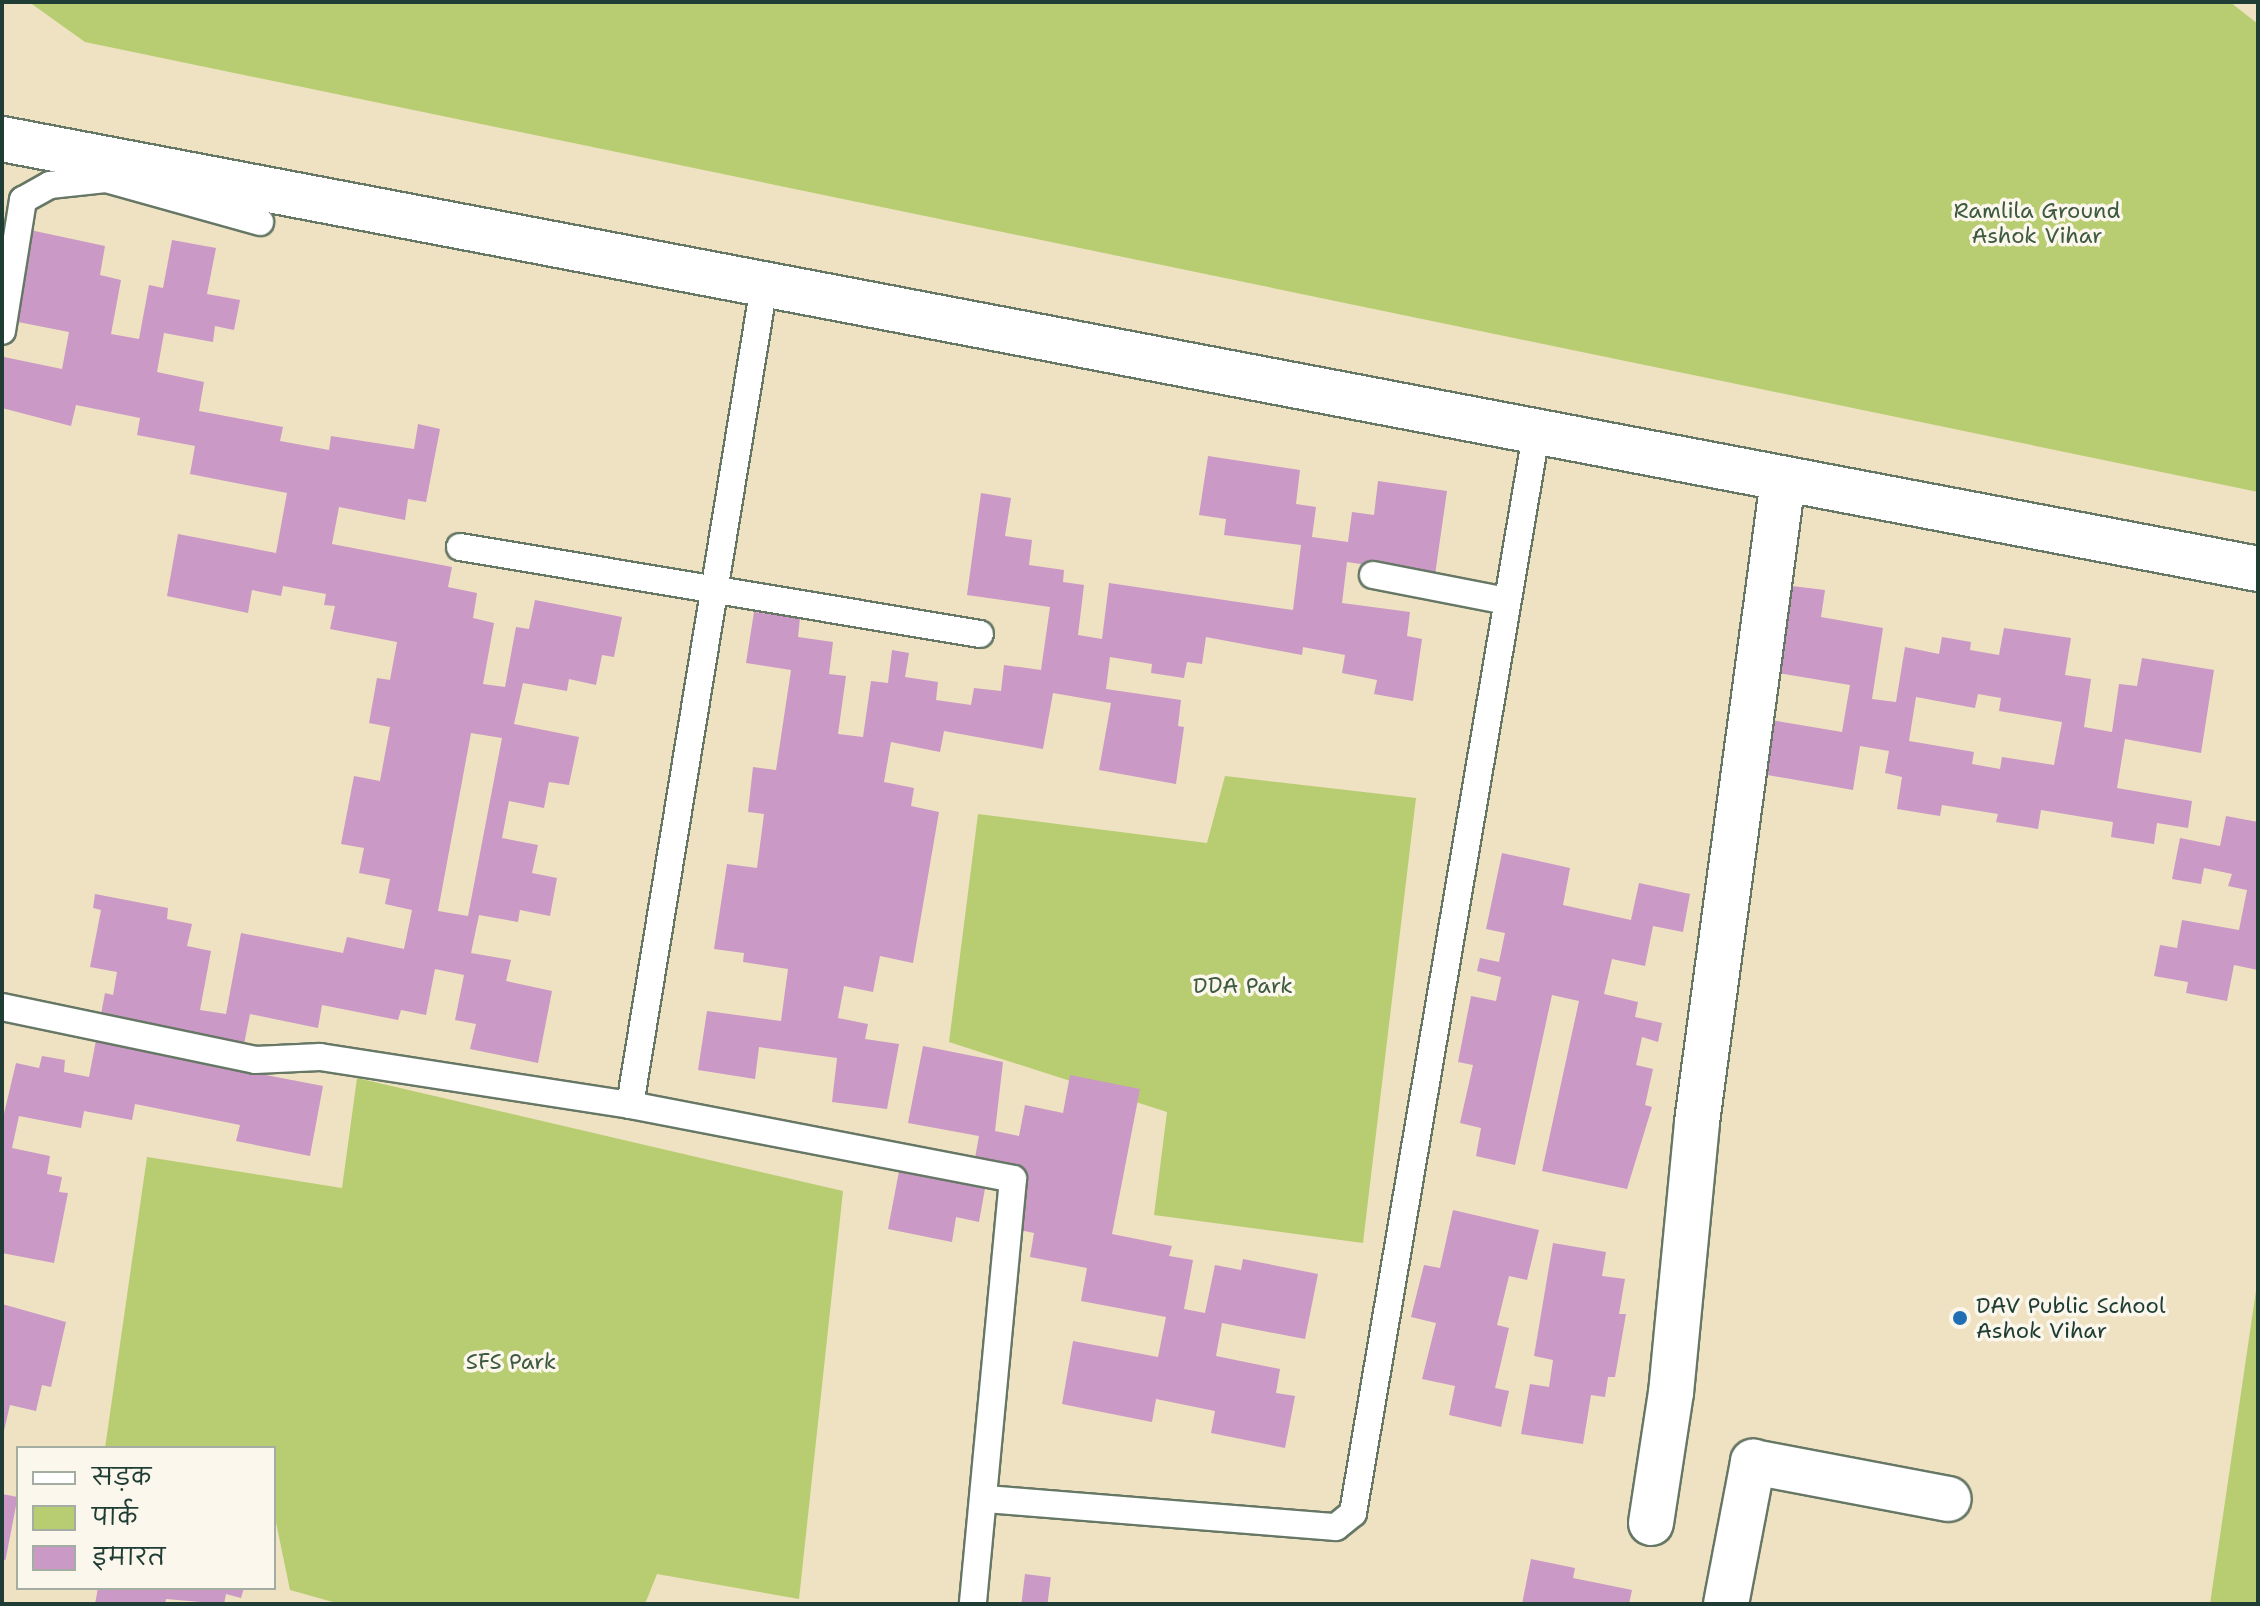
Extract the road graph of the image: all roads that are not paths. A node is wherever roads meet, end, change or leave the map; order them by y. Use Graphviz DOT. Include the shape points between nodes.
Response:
graph roads {
  1 [pos="2,139"];
  2 [pos="260,222"];
  3 [pos="8,257"];
  4 [pos="764,286"];
  5 [pos="2,331"];
  6 [pos="1536,434"];
  7 [pos="1783,480"];
  8 [pos="460,547"];
  9 [pos="2258,569"];
  10 [pos="1373,575"];
  11 [pos="715,590"];
  12 [pos="1507,601"];
  13 [pos="980,634"];
  14 [pos="2,1007"];
  15 [pos="630,1105"];
  16 [pos="986,1499"];
  17 [pos="1949,1499"];
  18 [pos="1651,1523"];
  19 [pos="973,1604"];
  20 [pos="1726,1604"];
  1 -- 4 [label="street"];
  2 -- 3 [label="lane" via="106,179 50,185 23,200"];
  3 -- 5 [label="lane"];
  4 -- 6 [label="street"];
  4 -- 11 [label="lane"];
  6 -- 7 [label="street"];
  6 -- 12 [label="lane"];
  7 -- 9 [label="street"];
  7 -- 18 [label="street" via="1697,1122 1671,1393"];
  8 -- 11 [label="lane"];
  10 -- 12 [label="lane"];
  11 -- 13 [label="lane"];
  11 -- 15 [label="lane"];
  12 -- 16 [label="lane" via="1353,1513 1336,1527"];
  14 -- 15 [label="lane" via="255,1060 320,1057"];
  15 -- 16 [label="lane" via="1013,1179"];
  16 -- 19 [label="lane"];
  17 -- 20 [label="street" via="1753,1462"];
}
